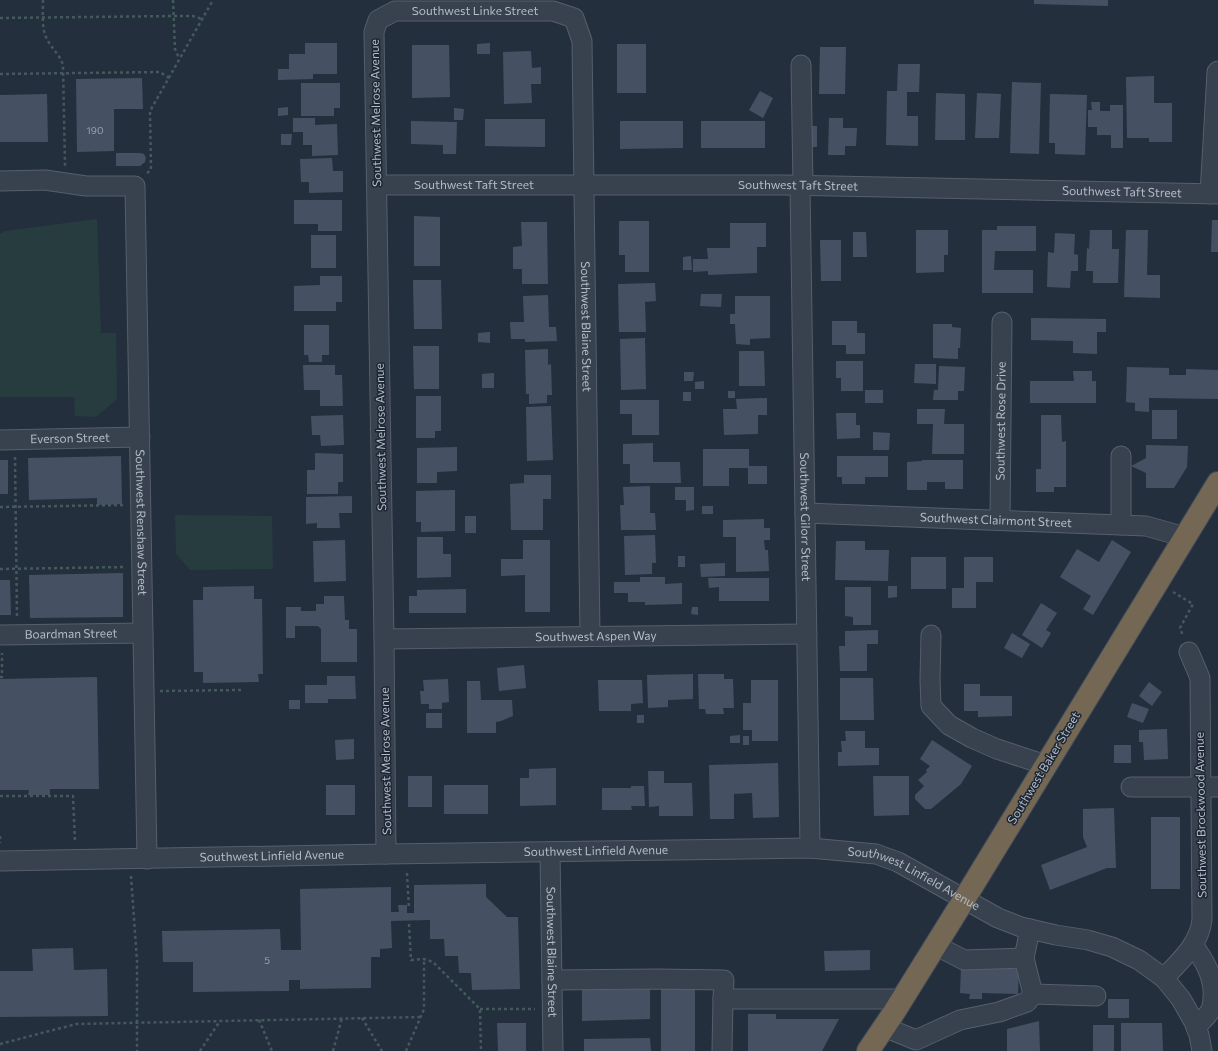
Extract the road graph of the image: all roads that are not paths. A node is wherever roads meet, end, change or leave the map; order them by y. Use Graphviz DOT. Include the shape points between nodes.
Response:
graph roads {
  1 [pos="574,18"];
  2 [pos="378,20"];
  3 [pos="801,65"];
  4 [pos="1218,71"];
  5 [pos="0,181"];
  6 [pos="377,185"];
  7 [pos="583,185"];
  8 [pos="802,186"];
  9 [pos="1214,194"];
  10 [pos="1002,322"];
  11 [pos="140,438"];
  12 [pos="7,440"];
  13 [pos="1121,456"];
  14 [pos="1218,483"];
  15 [pos="805,513"];
  16 [pos="1000,520"];
  17 [pos="1121,525"];
  18 [pos="1185,537"];
  19 [pos="143,633"];
  20 [pos="6,634"];
  21 [pos="807,634"];
  22 [pos="931,635"];
  23 [pos="590,636"];
  24 [pos="384,640"];
  25 [pos="1189,652"];
  26 [pos="1046,765"];
  27 [pos="1131,787"];
  28 [pos="1209,787"];
  29 [pos="810,848"];
  30 [pos="550,852"];
  31 [pos="386,854"];
  32 [pos="138,859"];
  33 [pos="0,861"];
  34 [pos="964,898"];
  35 [pos="1030,929"];
  36 [pos="935,945"];
  37 [pos="1193,945"];
  38 [pos="1024,958"];
  39 [pos="1164,978"];
  40 [pos="552,980"];
  41 [pos="1033,994"];
  42 [pos="1096,996"];
  43 [pos="723,999"];
  44 [pos="902,999"];
  45 [pos="884,1027"];
  46 [pos="1196,1027"];
  47 [pos="916,1045"];
  48 [pos="553,1051"];
  49 [pos="722,1051"];
  50 [pos="868,1051"];
  51 [pos="1202,1051"];
  1 -- 2 [label="street, Southwest Linke Street" via="553,11 395,11"];
  1 -- 7 [label="street, Southwest Blaine Street" via="582,41"];
  2 -- 6 [label="street, Southwest Melrose Avenue" via="374,32"];
  3 -- 8 [label="street, Southwest Gilorr Street"];
  4 -- 9 [label="street"];
  5 -- 11 [label="street, Southwest Renshaw Street" via="45,180 86,186 135,186"];
  6 -- 7 [label="street, Southwest Taft Street"];
  6 -- 24 [label="street, Southwest Melrose Avenue"];
  7 -- 8 [label="street, Southwest Taft Street"];
  7 -- 23 [label="street, Southwest Blaine Street"];
  8 -- 9 [label="street, Southwest Taft Street"];
  8 -- 15 [label="street, Southwest Gilorr Street"];
  10 -- 16 [label="street, Southwest Rose Drive"];
  11 -- 12 [label="street, Everson Street"];
  11 -- 19 [label="street, Southwest Renshaw Street"];
  13 -- 17 [label="street"];
  14 -- 18 [label="highway, Southwest Baker Street"];
  15 -- 16 [label="street, Southwest Clairmont Street"];
  15 -- 21 [label="street, Southwest Gilorr Street"];
  16 -- 17 [label="street, Southwest Clairmont Street"];
  17 -- 18 [label="street, Southwest Clairmont Street" via="1146,526"];
  18 -- 26 [label="highway, Southwest Baker Street"];
  19 -- 20 [label="street, Boardman Street"];
  19 -- 32 [label="street, Southwest Renshaw Street" via="144,691"];
  21 -- 23 [label="street, Southwest Aspen Way"];
  21 -- 29 [label="street, Southwest Gilorr Street"];
  22 -- 26 [label="street" via="931,706 949,725 972,738"];
  23 -- 24 [label="street, Southwest Aspen Way"];
  24 -- 31 [label="street, Southwest Melrose Avenue"];
  25 -- 28 [label="street, Southwest Brockwood Avenue" via="1200,678"];
  26 -- 34 [label="highway, Southwest Baker Street"];
  27 -- 28 [label="street"];
  28 -- 37 [label="street, Southwest Brockwood Avenue" via="1202,920 1201,929"];
  29 -- 30 [label="street, Southwest Linfield Avenue"];
  29 -- 34 [label="street, Southwest Linfield Avenue" via="876,854 898,862"];
  30 -- 31 [label="street, Southwest Linfield Avenue"];
  30 -- 40 [label="street, Southwest Blaine Street"];
  31 -- 32 [label="street, Southwest Linfield Avenue"];
  32 -- 33 [label="street, Southwest Linfield Avenue"];
  34 -- 35 [label="street, Southwest Linfield Avenue" via="998,918"];
  34 -- 36 [label="highway, Southwest Baker Street"];
  35 -- 38 [label="street"];
  35 -- 39 [label="street, Southwest Linfield Avenue" via="1112,947 1139,960"];
  36 -- 38 [label="street" via="964,960"];
  36 -- 44 [label="highway, Southwest Baker Street"];
  37 -- 39 [label="street, Southwest Brockwood Avenue"];
  37 -- 46 [label="street" via="1212,970 1217,996 1211,1010"];
  38 -- 41 [label="street"];
  39 -- 46 [label="street" via="1181,999"];
  40 -- 43 [label="street" via="724,980"];
  40 -- 48 [label="street, Southwest Blaine Street"];
  41 -- 42 [label="street"];
  41 -- 47 [label="street" via="1027,1002 999,1012 960,1020"];
  43 -- 44 [label="street"];
  43 -- 49 [label="street"];
  44 -- 45 [label="highway, Southwest Baker Street"];
  45 -- 47 [label="street"];
  45 -- 50 [label="highway, Southwest Baker Street"];
  46 -- 51 [label="street"];
}
